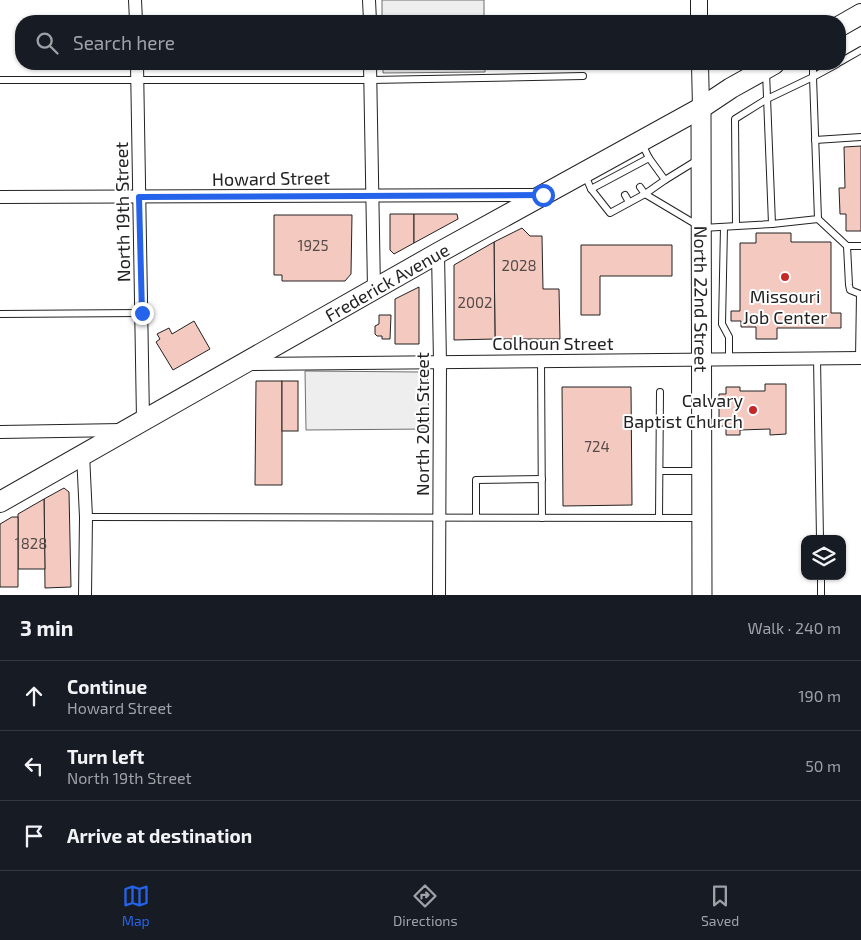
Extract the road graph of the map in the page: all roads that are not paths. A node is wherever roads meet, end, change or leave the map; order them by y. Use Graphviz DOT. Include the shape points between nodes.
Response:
graph roads {
  1 [pos="135,0"];
  2 [pos="369,0"];
  3 [pos="699,0"];
  4 [pos="136,15"];
  5 [pos="370,15"];
  6 [pos="700,15"];
  7 [pos="860,17"];
  8 [pos="846,23"];
  9 [pos="861,50"];
  10 [pos="846,58"];
  11 [pos="137,70"];
  12 [pos="370,70"];
  13 [pos="700,70"];
  14 [pos="763,70"];
  15 [pos="770,70"];
  16 [pos="813,70"];
  17 [pos="826,70"];
  18 [pos="583,76"];
  19 [pos="813,77"];
  20 [pos="0,80"];
  21 [pos="137,80"];
  22 [pos="371,80"];
  23 [pos="767,98"];
  24 [pos="701,108"];
  25 [pos="861,137"];
  26 [pos="815,140"];
  27 [pos="645,150"];
  28 [pos="702,157"];
  29 [pos="665,180"];
  30 [pos="588,181"];
  31 [pos="640,187"];
  32 [pos="373,194"];
  33 [pos="645,194"];
  34 [pos="543,195"];
  35 [pos="625,195"];
  36 [pos="0,197"];
  37 [pos="139,197"];
  38 [pos="629,202"];
  39 [pos="818,219"];
  40 [pos="772,224"];
  41 [pos="736,226"];
  42 [pos="724,227"];
  43 [pos="702,228"];
  44 [pos="847,246"];
  45 [pos="861,246"];
  46 [pos="438,253"];
  47 [pos="374,288"];
  48 [pos="860,294"];
  49 [pos="142,313"];
  50 [pos="0,314"];
  51 [pos="818,358"];
  52 [pos="860,358"];
  53 [pos="703,360"];
  54 [pos="729,360"];
  55 [pos="541,361"];
  56 [pos="440,362"];
  57 [pos="245,364"];
  58 [pos="660,392"];
  59 [pos="135,424"];
  60 [pos="0,432"];
  61 [pos="83,454"];
  62 [pos="660,471"];
  63 [pos="702,471"];
  64 [pos="542,480"];
  65 [pos="0,502"];
  66 [pos="86,517"];
  67 [pos="438,517"];
  68 [pos="476,517"];
  69 [pos="542,518"];
  70 [pos="660,518"];
  71 [pos="702,518"];
  72 [pos="820,535"];
  73 [pos="821,580"];
  74 [pos="85,595"];
  75 [pos="439,595"];
  76 [pos="702,595"];
  77 [pos="821,595"];
  1 -- 4 [label="street"];
  2 -- 5 [label="street"];
  3 -- 6 [label="street"];
  7 -- 8 [label="main road"];
  9 -- 10 [label="lane"];
  11 -- 21 [label="street, North 19th Street"];
  12 -- 22 [label="street"];
  13 -- 24 [label="street, North 22nd Street"];
  14 -- 24 [label="main road, Frederick Avenue"];
  15 -- 23 [label="lane"];
  16 -- 19 [label="lane"];
  17 -- 19 [label="lane"];
  18 -- 22 [label="lane"];
  19 -- 23 [label="lane"];
  19 -- 26 [label="lane"];
  20 -- 21 [label="lane"];
  21 -- 22 [label="lane"];
  21 -- 37 [label="street, North 19th Street"];
  22 -- 32 [label="street"];
  23 -- 40 [label="lane"];
  23 -- 41 [label="lane" via="735,120"];
  24 -- 27 [label="main road, Frederick Avenue"];
  24 -- 28 [label="main road, North 22nd Street"];
  25 -- 26 [label="lane"];
  26 -- 39 [label="lane"];
  27 -- 29 [label="lane"];
  27 -- 30 [label="main road, Frederick Avenue"];
  27 -- 30 [label="lane" via="631,171 616,180"];
  28 -- 29 [label="lane"];
  28 -- 43 [label="main road, North 22nd Street"];
  29 -- 33 [label="lane"];
  30 -- 34 [label="main road, Frederick Avenue"];
  30 -- 38 [label="lane" via="610,213"];
  31 -- 33 [label="lane"];
  32 -- 34 [label="street, Howard Street"];
  32 -- 37 [label="street, Howard Street"];
  32 -- 47 [label="street"];
  33 -- 38 [label="lane"];
  33 -- 43 [label="lane"];
  34 -- 46 [label="main road, Frederick Avenue"];
  35 -- 38 [label="lane"];
  36 -- 37 [label="street, Howard Street"];
  37 -- 49 [label="street, North 19th Street"];
  39 -- 40 [label="lane"];
  39 -- 44 [label="lane"];
  40 -- 41 [label="lane"];
  41 -- 42 [label="lane"];
  42 -- 43 [label="lane"];
  42 -- 54 [label="lane" via="722,324 729,337"];
  43 -- 53 [label="main road, North 22nd Street"];
  44 -- 45 [label="lane"];
  44 -- 48 [label="lane" via="848,285 850,290"];
  46 -- 47 [label="main road, Frederick Avenue"];
  46 -- 56 [label="street, North 20th Street"];
  47 -- 57 [label="main road, Frederick Avenue"];
  48 -- 52 [label="lane"];
  49 -- 50 [label="lane"];
  49 -- 59 [label="street, North 19th Street"];
  51 -- 52 [label="street, Colhoun Street"];
  51 -- 54 [label="street, Colhoun Street"];
  51 -- 72 [label="lane"];
  53 -- 54 [label="street, Colhoun Street"];
  53 -- 55 [label="street, Colhoun Street"];
  53 -- 63 [label="main road, North 22nd Street"];
  55 -- 56 [label="street, Colhoun Street"];
  55 -- 64 [label="lane"];
  56 -- 57 [label="street, Colhoun Street"];
  56 -- 67 [label="street, North 20th Street"];
  57 -- 59 [label="main road, Frederick Avenue"];
  58 -- 62 [label="lane"];
  59 -- 60 [label="street"];
  59 -- 61 [label="main road, Frederick Avenue"];
  61 -- 65 [label="main road, Frederick Avenue"];
  61 -- 66 [label="street"];
  62 -- 63 [label="lane"];
  62 -- 70 [label="lane"];
  63 -- 71 [label="main road, North 22nd Street"];
  64 -- 68 [label="lane" via="476,480"];
  64 -- 69 [label="lane"];
  66 -- 67 [label="lane"];
  66 -- 74 [label="street"];
  67 -- 68 [label="lane"];
  67 -- 75 [label="street, North 20th Street"];
  68 -- 69 [label="lane"];
  69 -- 70 [label="lane"];
  70 -- 71 [label="lane"];
  71 -- 76 [label="main road, North 22nd Street"];
  73 -- 77 [label="lane"];
}
